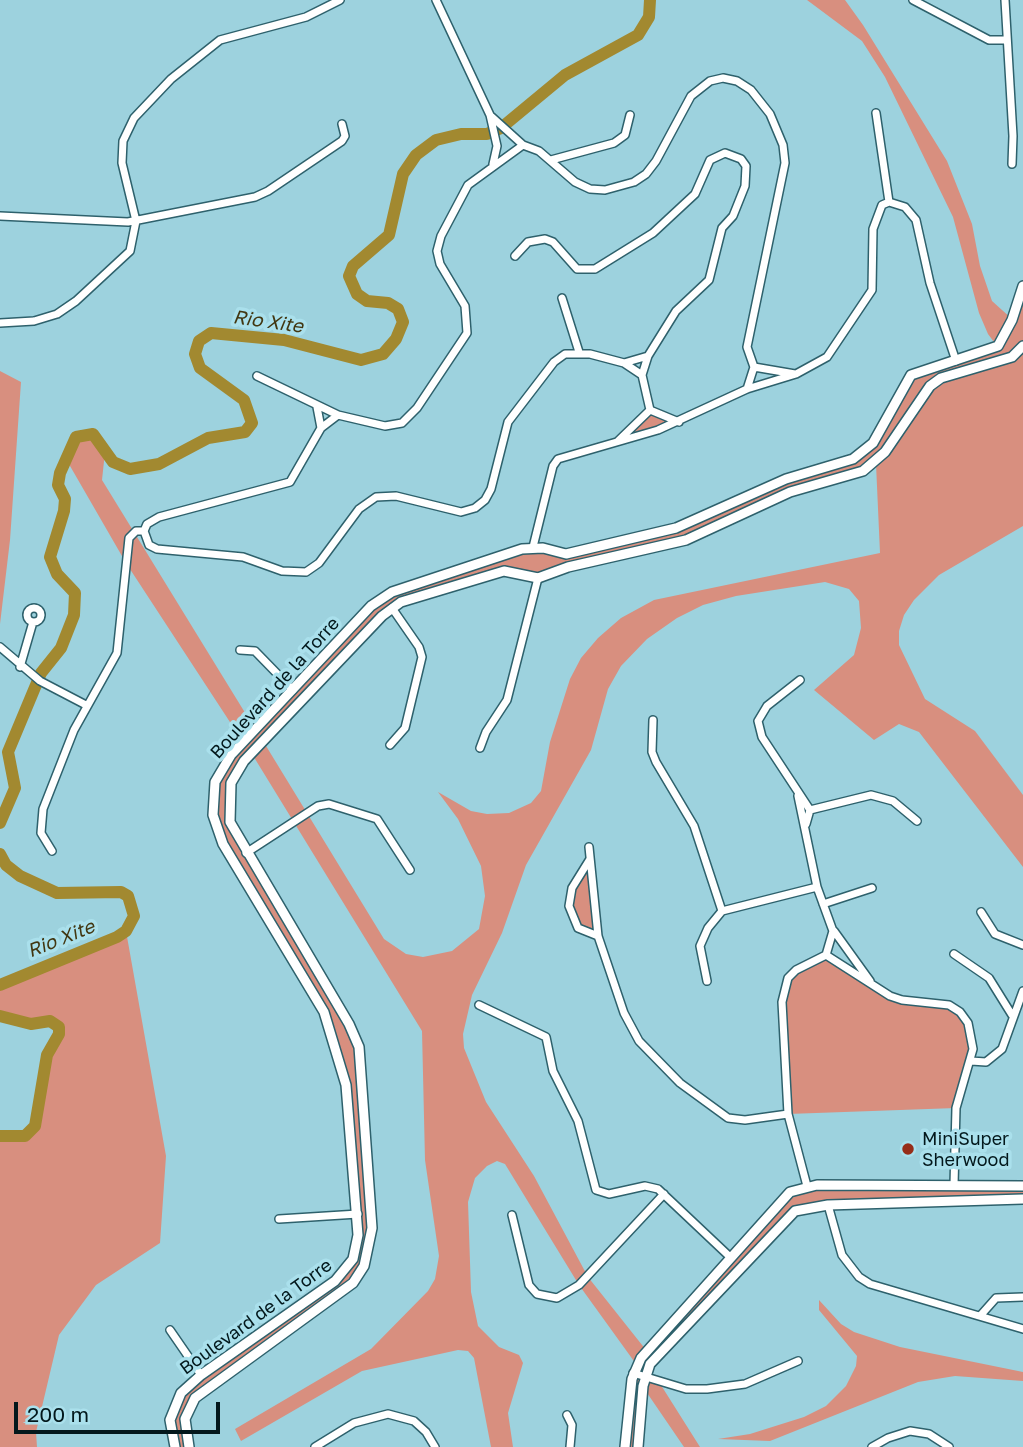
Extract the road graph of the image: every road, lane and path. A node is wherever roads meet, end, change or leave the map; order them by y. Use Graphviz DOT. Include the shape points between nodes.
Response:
graph roads {
  1 [pos="340,0"];
  2 [pos="436,0"];
  3 [pos="913,0"];
  4 [pos="1005,0"];
  5 [pos="1007,40"];
  6 [pos="876,113"];
  7 [pos="630,115"];
  8 [pos="342,124"];
  9 [pos="499,130"];
  10 [pos="523,145"];
  11 [pos="551,160"];
  12 [pos="1012,163"];
  13 [pos="494,164"];
  14 [pos="889,202"];
  15 [pos="0,216"];
  16 [pos="136,221"];
  17 [pos="515,256"];
  18 [pos="1023,286"];
  19 [pos="562,298"];
  20 [pos="1012,320"];
  21 [pos="1023,322"];
  22 [pos="0,323"];
  23 [pos="1023,346"];
  24 [pos="579,352"];
  25 [pos="648,356"];
  26 [pos="956,361"];
  27 [pos="624,363"];
  28 [pos="754,367"];
  29 [pos="796,374"];
  30 [pos="642,375"];
  31 [pos="257,376"];
  32 [pos="747,389"];
  33 [pos="317,407"];
  34 [pos="650,410"];
  35 [pos="338,415"];
  36 [pos="679,422"];
  37 [pos="321,428"];
  38 [pos="618,441"];
  39 [pos="144,531"];
  40 [pos="533,547"];
  41 [pos="566,554"];
  42 [pos="504,556"];
  43 [pos="568,567"];
  44 [pos="504,571"];
  45 [pos="538,578"];
  46 [pos="392,608"];
  47 [pos="33,622"];
  48 [pos="0,647"];
  49 [pos="240,650"];
  50 [pos="20,667"];
  51 [pos="800,680"];
  52 [pos="293,690"];
  53 [pos="86,705"];
  54 [pos="653,720"];
  55 [pos="390,745"];
  56 [pos="480,748"];
  57 [pos="797,796"];
  58 [pos="810,810"];
  59 [pos="917,821"];
  60 [pos="806,824"];
  61 [pos="589,847"];
  62 [pos="52,851"];
  63 [pos="246,853"];
  64 [pos="590,859"];
  65 [pos="410,870"];
  66 [pos="817,887"];
  67 [pos="872,888"];
  68 [pos="823,904"];
  69 [pos="722,911"];
  70 [pos="981,912"];
  71 [pos="833,930"];
  72 [pos="598,936"];
  73 [pos="1023,945"];
  74 [pos="954,954"];
  75 [pos="826,955"];
  76 [pos="707,981"];
  77 [pos="873,985"];
  78 [pos="1023,991"];
  79 [pos="337,1004"];
  80 [pos="480,1005"];
  81 [pos="324,1012"];
  82 [pos="1012,1015"];
  83 [pos="971,1061"];
  84 [pos="361,1069"];
  85 [pos="344,1074"];
  86 [pos="788,1114"];
  87 [pos="954,1185"];
  88 [pos="807,1186"];
  89 [pos="1023,1186"];
  90 [pos="895,1187"];
  91 [pos="664,1194"];
  92 [pos="783,1199"];
  93 [pos="1023,1199"];
  94 [pos="894,1202"];
  95 [pos="828,1205"];
  96 [pos="795,1211"];
  97 [pos="358,1214"];
  98 [pos="512,1215"];
  99 [pos="279,1219"];
  100 [pos="730,1256"];
  101 [pos="1023,1297"];
  102 [pos="980,1316"];
  103 [pos="1023,1329"];
  104 [pos="170,1330"];
  105 [pos="798,1361"];
  106 [pos="633,1373"];
  107 [pos="201,1375"];
  108 [pos="645,1377"];
  109 [pos="568,1415"];
  110 [pos="175,1447"];
  111 [pos="189,1447"];
  112 [pos="315,1447"];
  113 [pos="435,1447"];
  114 [pos="570,1447"];
  115 [pos="625,1447"];
  116 [pos="638,1447"];
  117 [pos="872,1447"];
  118 [pos="948,1447"];
  1 -- 16 [label="street" via="306,17 220,40 142,108 127,129 122,151"];
  2 -- 9 [label="street"];
  3 -- 5 [label="street" via="989,40"];
  4 -- 5 [label="street"];
  5 -- 12 [label="street"];
  6 -- 14 [label="street"];
  7 -- 11 [label="street" via="625,135 614,142"];
  8 -- 16 [label="street" via="342,141 262,195"];
  9 -- 10 [label="street"];
  9 -- 13 [label="street"];
  10 -- 11 [label="street" via="531,145"];
  10 -- 13 [label="street"];
  11 -- 28 [label="street" via="590,189 634,182 656,161 699,87 723,78 751,90 778,128 785,163 748,338 748,357"];
  13 -- 35 [label="street" via="462,194 438,251 440,264 465,306 467,333 461,345 402,422 385,426"];
  14 -- 26 [label="street" via="905,207 916,220 930,283"];
  14 -- 29 [label="street" via="874,219 874,278 867,302 827,356"];
  15 -- 16 [label="street"];
  16 -- 22 [label="street" via="134,243 124,259 76,301 46,318"];
  17 -- 25 [label="street" via="528,242 545,239 577,269 595,269 653,233 695,194 710,160 725,153 741,159 746,166 746,186 733,216 722,228 709,279 676,311"];
  18 -- 20 [label="street, Boulevard de la Torre"];
  19 -- 24 [label="street"];
  20 -- 21 [label="street"];
  20 -- 26 [label="street, Boulevard de la Torre" via="998,346"];
  23 -- 43 [label="street" via="1012,357 930,386 885,452 863,471 790,492 686,540"];
  24 -- 27 [label="street"];
  24 -- 39 [label="street" via="554,362 508,422 491,489 475,508 461,512 396,496 376,497 359,509 319,563 298,574 243,556 157,549 149,545"];
  25 -- 27 [label="street"];
  25 -- 30 [label="street"];
  26 -- 41 [label="street, Boulevard de la Torre" via="911,375 873,443 853,459 786,479 689,524"];
  27 -- 30 [label="street"];
  28 -- 29 [label="street"];
  28 -- 32 [label="street"];
  29 -- 32 [label="street"];
  30 -- 34 [label="street"];
  31 -- 33 [label="street"];
  32 -- 36 [label="street"];
  33 -- 35 [label="street"];
  33 -- 37 [label="street"];
  34 -- 36 [label="street"];
  34 -- 38 [label="street"];
  35 -- 37 [label="street"];
  36 -- 38 [label="street"];
  37 -- 39 [label="street" via="290,482 159,517"];
  38 -- 40 [label="street" via="558,459"];
  39 -- 53 [label="street" via="129,538 117,653"];
  40 -- 41 [label="street, Boulevard de la Torre"];
  40 -- 42 [label="street, Boulevard de la Torre"];
  41 -- 43 [label="street"];
  42 -- 44 [label="street"];
  42 -- 52 [label="street, Boulevard de la Torre" via="392,592 371,606"];
  43 -- 45 [label="street"];
  44 -- 45 [label="street, Boulevard de la Torre"];
  44 -- 46 [label="street, Boulevard de la Torre" via="411,598"];
  45 -- 56 [label="street" via="507,700"];
  46 -- 55 [label="street" via="422,657 405,727"];
  46 -- 63 [label="street, Boulevard de la Torre" via="237,771 231,783 230,822"];
  47 -- 50 [label="street"];
  48 -- 50 [label="street" via="6,648"];
  49 -- 52 [label="street" via="255,651"];
  50 -- 53 [label="street"];
  51 -- 57 [label="street" via="767,706 758,721 762,737"];
  52 -- 81 [label="street, Boulevard de la Torre" via="223,767 212,798 213,815 223,844"];
  53 -- 62 [label="street" via="43,809 41,833"];
  54 -- 69 [label="street" via="652,752 694,826"];
  57 -- 58 [label="street"];
  57 -- 60 [label="street"];
  58 -- 59 [label="street" via="871,795 893,801"];
  58 -- 60 [label="street"];
  60 -- 66 [label="street"];
  61 -- 64 [label="street"];
  63 -- 65 [label="street" via="318,806 329,804 377,819"];
  63 -- 79 [label="street, Boulevard de la Torre"];
  64 -- 72 [label="street"];
  64 -- 72 [label="street" via="572,888 569,906 578,928"];
  66 -- 68 [label="street"];
  66 -- 69 [label="street"];
  67 -- 68 [label="street"];
  68 -- 71 [label="street"];
  69 -- 76 [label="street" via="700,946"];
  70 -- 73 [label="street" via="995,934"];
  71 -- 75 [label="street"];
  71 -- 77 [label="street"];
  72 -- 86 [label="street" via="628,1020 661,1066 728,1118"];
  74 -- 82 [label="street" via="989,978"];
  75 -- 77 [label="street"];
  75 -- 86 [label="street" via="796,970 783,990"];
  77 -- 83 [label="street" via="902,1000 949,1005 960,1012 972,1037"];
  78 -- 82 [label="street"];
  79 -- 81 [label="street"];
  79 -- 84 [label="street, Boulevard de la Torre" via="359,1047"];
  80 -- 91 [label="street" via="546,1037 553,1072 578,1121 596,1190 609,1194 653,1187"];
  81 -- 85 [label="street, Boulevard de la Torre"];
  82 -- 83 [label="street" via="998,1055 986,1062"];
  83 -- 87 [label="street" via="956,1108"];
  84 -- 85 [label="street"];
  84 -- 111 [label="street, Boulevard de la Torre" via="372,1228 364,1266 345,1290 195,1398 185,1419"];
  85 -- 97 [label="street, Boulevard de la Torre"];
  86 -- 88 [label="street"];
  87 -- 89 [label="street"];
  87 -- 90 [label="street"];
  88 -- 90 [label="street"];
  88 -- 92 [label="street"];
  90 -- 94 [label="street"];
  91 -- 98 [label="street" via="579,1285 557,1298 537,1294 529,1286"];
  91 -- 100 [label="street"];
  92 -- 96 [label="street" via="786,1208"];
  92 -- 100 [label="street"];
  93 -- 94 [label="street"];
  94 -- 95 [label="street"];
  95 -- 96 [label="street"];
  95 -- 102 [label="street" via="842,1255 859,1277"];
  96 -- 108 [label="street" via="654,1358"];
  97 -- 99 [label="street"];
  97 -- 107 [label="street, Boulevard de la Torre" via="356,1249 340,1276"];
  100 -- 106 [label="street" via="646,1350"];
  101 -- 102 [label="street" via="996,1298"];
  102 -- 103 [label="street"];
  104 -- 107 [label="street"];
  105 -- 108 [label="street" via="735,1386 686,1389"];
  106 -- 108 [label="street"];
  106 -- 115 [label="street"];
  107 -- 110 [label="street, Boulevard de la Torre" via="180,1393 171,1409"];
  108 -- 116 [label="street"];
  109 -- 114 [label="street"];
  112 -- 113 [label="street" via="354,1423 388,1415 414,1421"];
  117 -- 118 [label="street" via="910,1431 929,1434"];
}
